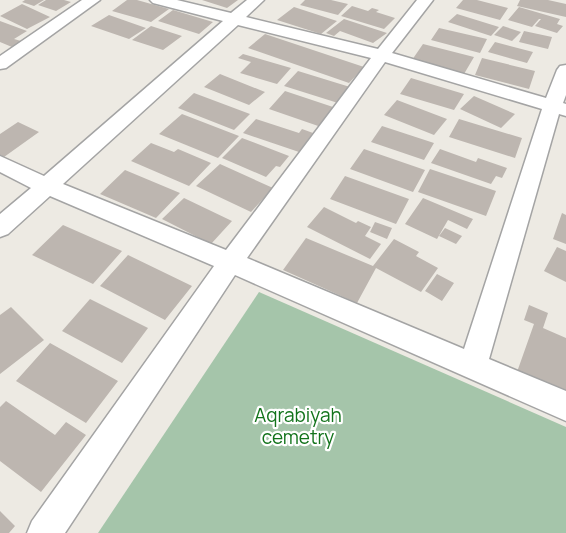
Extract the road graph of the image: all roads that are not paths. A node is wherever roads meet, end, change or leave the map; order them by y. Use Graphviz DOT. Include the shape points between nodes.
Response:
graph roads {
  1 [pos="92,0"];
  2 [pos="158,0"];
  3 [pos="256,0"];
  4 [pos="426,0"];
  5 [pos="234,19"];
  6 [pos="381,56"];
  7 [pos="0,64"];
  8 [pos="566,70"];
  9 [pos="559,109"];
  10 [pos="0,163"];
  11 [pos="46,186"];
  12 [pos="0,228"];
  13 [pos="230,262"];
  14 [pos="473,365"];
  15 [pos="566,406"];
  16 [pos="44,533"];
  1 -- 7 [label="street"];
  2 -- 5 [label="street"];
  3 -- 5 [label="street"];
  4 -- 6 [label="street"];
  5 -- 6 [label="street"];
  5 -- 11 [label="street"];
  6 -- 9 [label="street"];
  6 -- 13 [label="street"];
  8 -- 9 [label="street"];
  9 -- 14 [label="street"];
  10 -- 11 [label="street"];
  11 -- 12 [label="street"];
  11 -- 13 [label="street"];
  13 -- 14 [label="street"];
  13 -- 16 [label="street"];
  14 -- 15 [label="street"];
}
